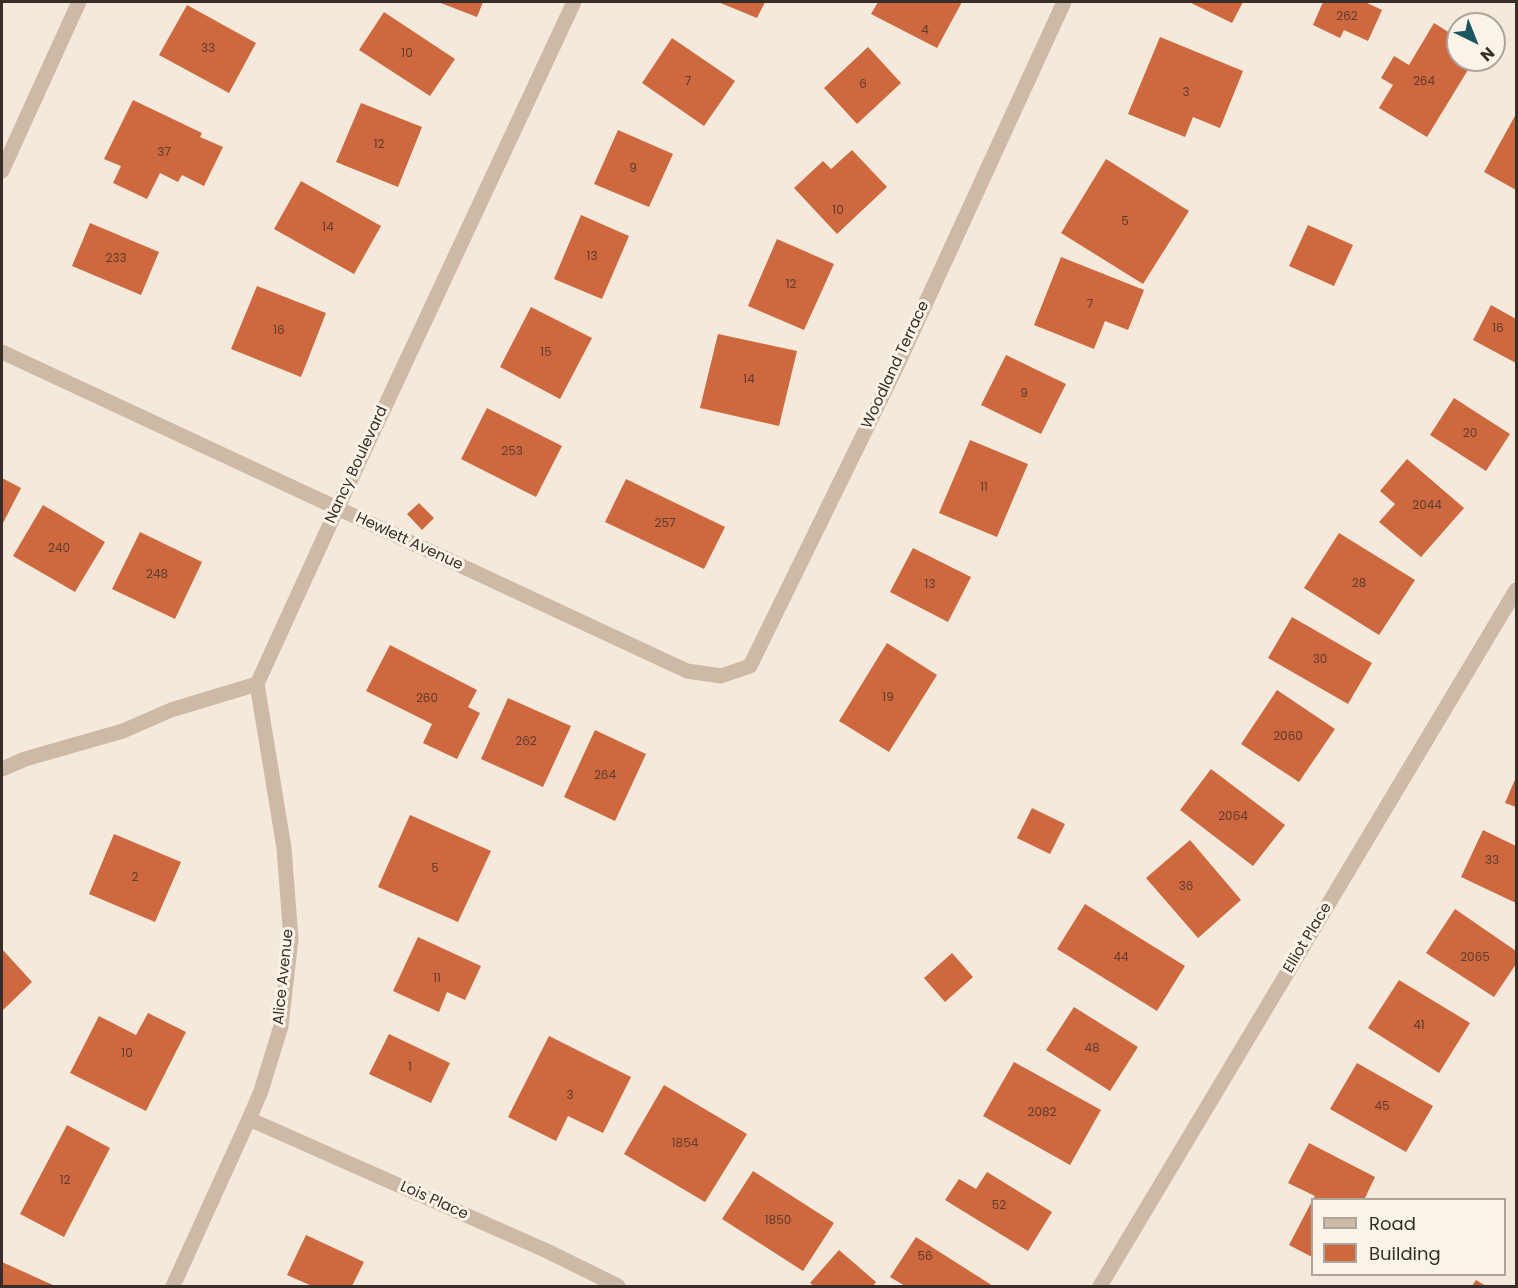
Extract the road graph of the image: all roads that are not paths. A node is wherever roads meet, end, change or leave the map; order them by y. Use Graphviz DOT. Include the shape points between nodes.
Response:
graph roads {
  1 [pos="79,2"];
  2 [pos="574,2"];
  3 [pos="1064,2"];
  4 [pos="2,171"];
  5 [pos="2,352"];
  6 [pos="337,508"];
  7 [pos="1516,590"];
  8 [pos="687,671"];
  9 [pos="257,684"];
  10 [pos="2,769"];
  11 [pos="249,1119"];
  12 [pos="173,1287"];
  13 [pos="618,1287"];
  14 [pos="1100,1287"];
  1 -- 4 [label="street"];
  2 -- 6 [label="street, Nancy Boulevard"];
  3 -- 8 [label="street, Woodland Terrace" via="895,370 750,666 720,676"];
  5 -- 6 [label="street, Hewlett Avenue"];
  6 -- 8 [label="street, Hewlett Avenue"];
  6 -- 9 [label="street, Nancy Boulevard"];
  7 -- 14 [label="street, Elliot Place"];
  9 -- 10 [label="street"];
  9 -- 11 [label="street, Alice Avenue" via="284,848 291,939 281,1026"];
  11 -- 12 [label="street, Alice Avenue"];
  11 -- 13 [label="street, Lois Place" via="547,1251"];
}
